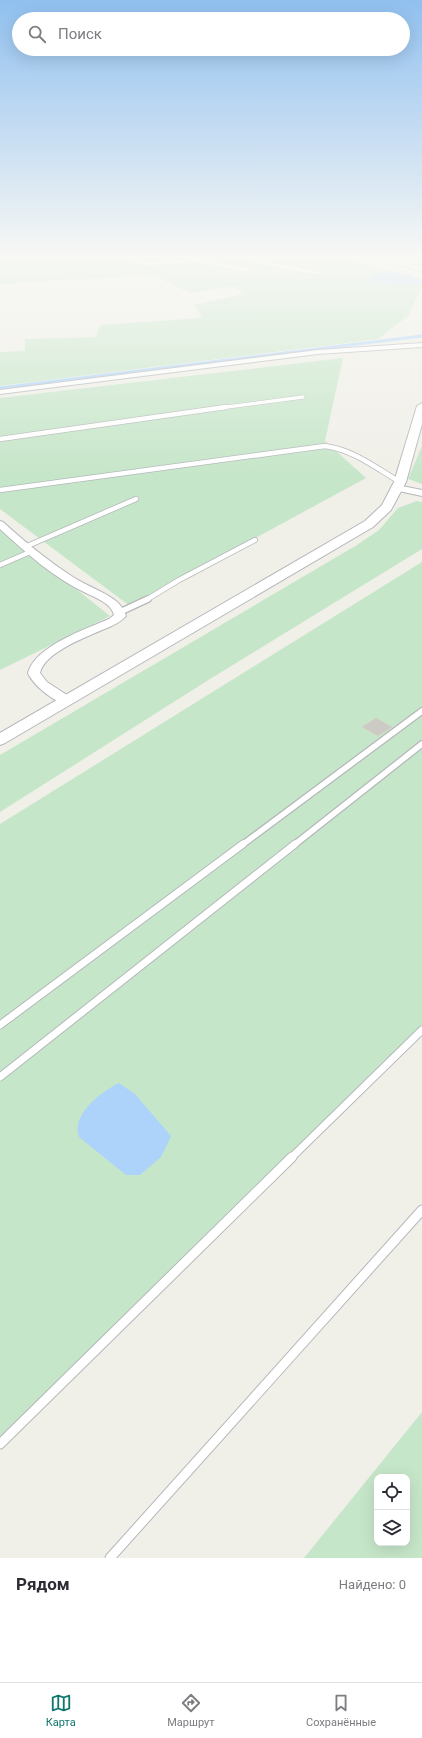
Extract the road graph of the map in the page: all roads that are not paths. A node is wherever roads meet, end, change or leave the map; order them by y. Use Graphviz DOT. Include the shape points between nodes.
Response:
graph roads {
  1 [pos="422,345"];
  2 [pos="0,392"];
  3 [pos="303,397"];
  4 [pos="422,406"];
  5 [pos="0,439"];
  6 [pos="399,485"];
  7 [pos="0,490"];
  8 [pos="422,493"];
  9 [pos="136,499"];
  10 [pos="0,524"];
  11 [pos="255,540"];
  12 [pos="28,549"];
  13 [pos="0,565"];
  14 [pos="120,612"];
  15 [pos="66,700"];
  16 [pos="422,710"];
  17 [pos="0,740"];
  18 [pos="422,744"];
  19 [pos="0,1025"];
  20 [pos="422,1030"];
  21 [pos="0,1077"];
  22 [pos="422,1210"];
  23 [pos="0,1444"];
  24 [pos="110,1558"];
  1 -- 2 [label="street" via="318,352"];
  3 -- 5 [label="lane"];
  4 -- 6 [label="street"];
  6 -- 7 [label="lane" via="349,451 325,446"];
  6 -- 8 [label="street"];
  6 -- 15 [label="street" via="387,508 358,532"];
  9 -- 12 [label="lane"];
  10 -- 12 [label="street"];
  11 -- 14 [label="lane"];
  12 -- 13 [label="lane"];
  12 -- 14 [label="street" via="79,585 106,599"];
  14 -- 15 [label="street" via="120,616 113,621 50,652 34,669 34,675 40,682"];
  15 -- 17 [label="street"];
  16 -- 19 [label="lane"];
  18 -- 21 [label="lane"];
  20 -- 23 [label="lane"];
  22 -- 24 [label="lane"];
}
